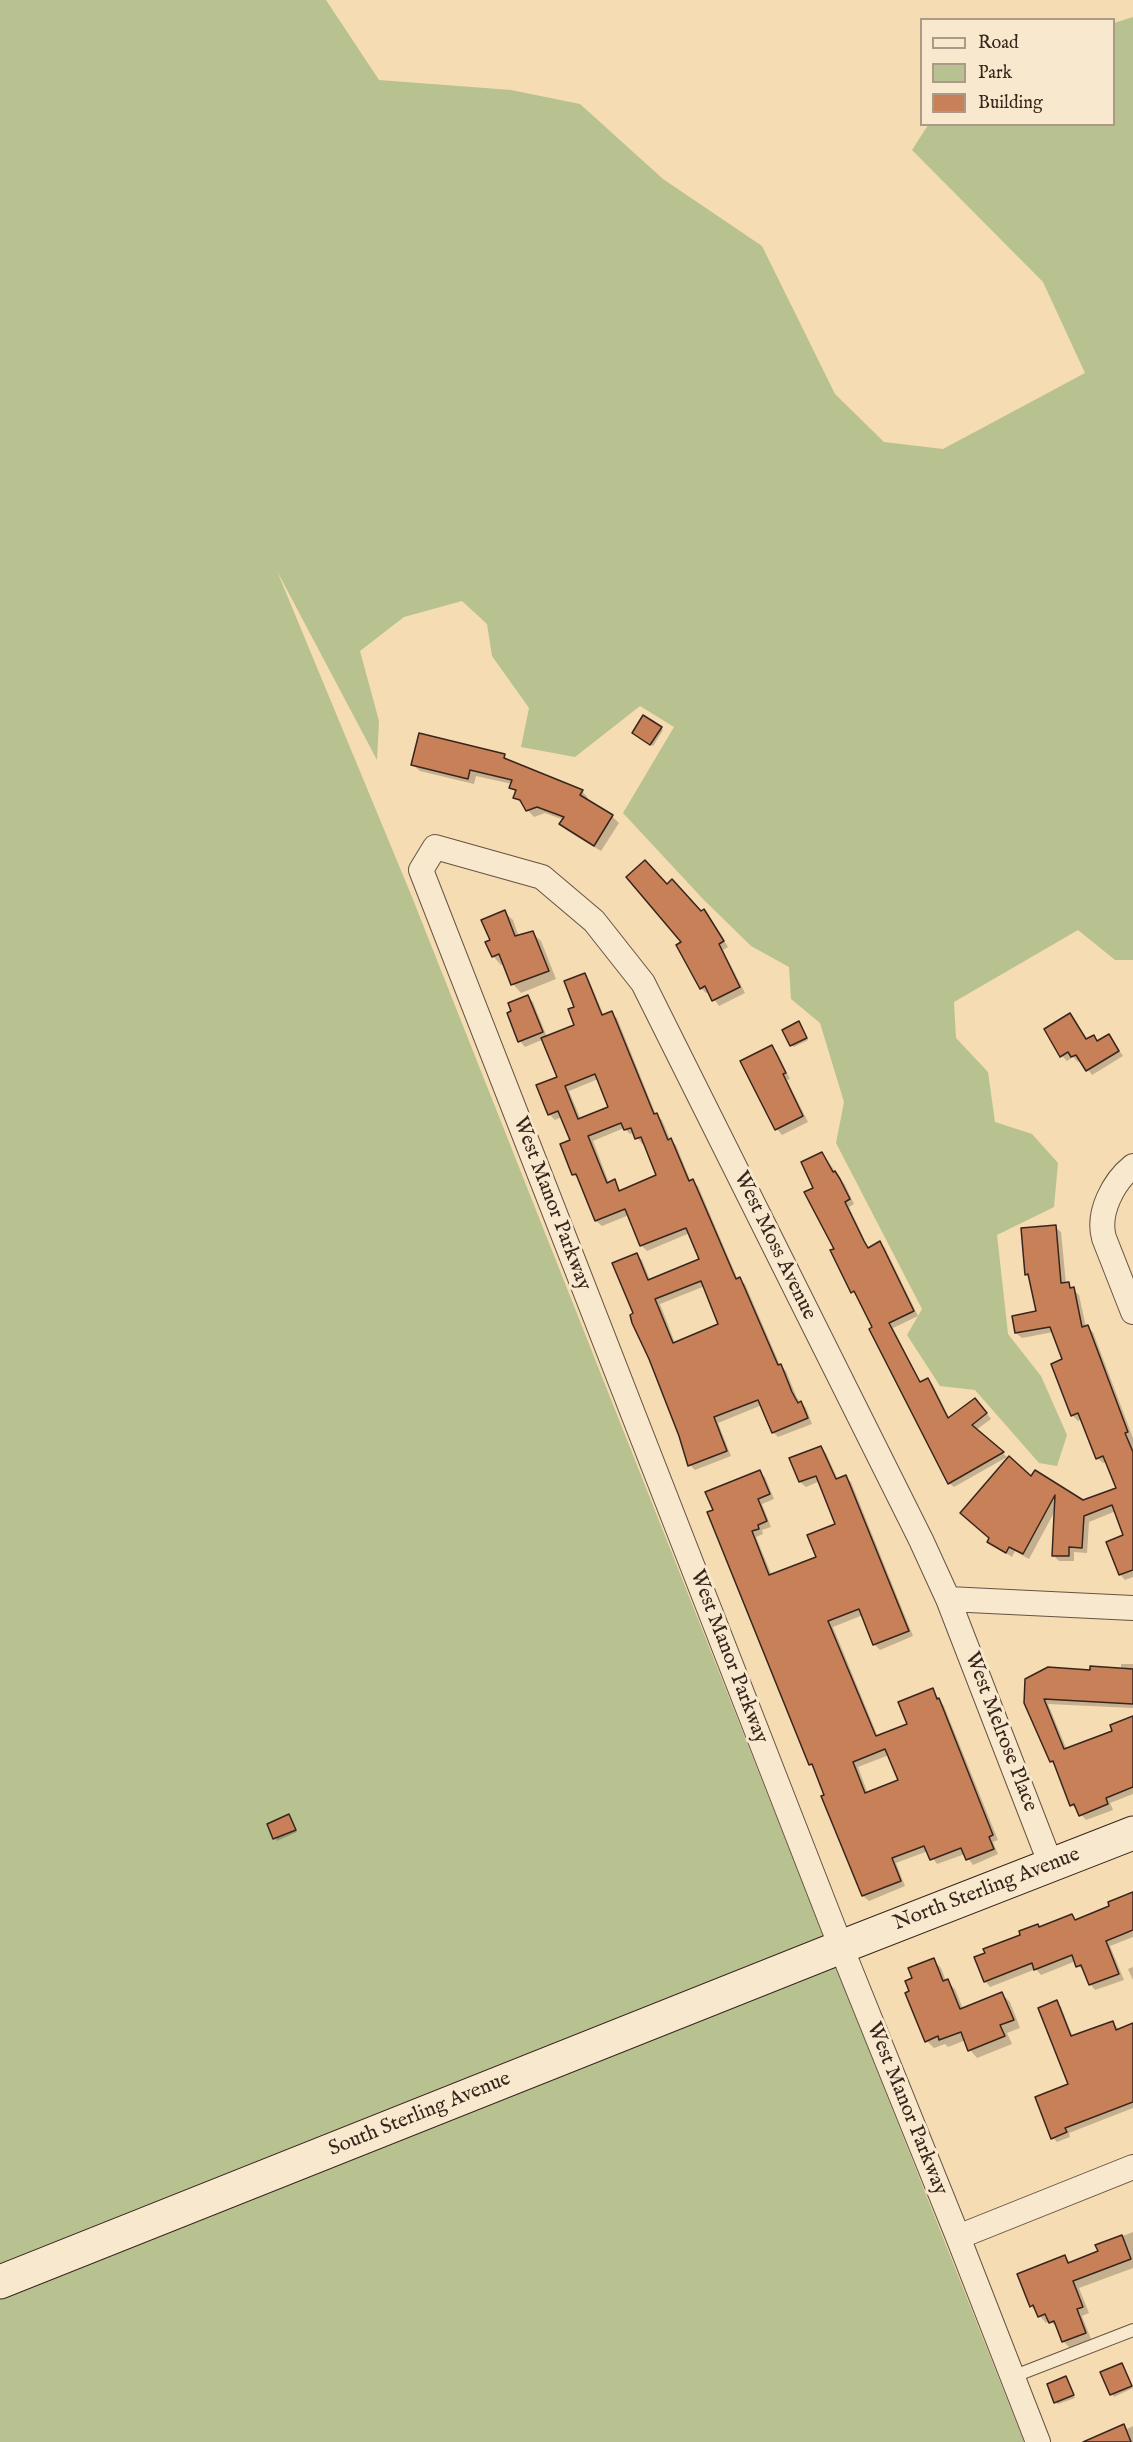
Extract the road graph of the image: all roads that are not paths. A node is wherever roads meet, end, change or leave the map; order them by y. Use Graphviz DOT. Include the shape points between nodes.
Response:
graph roads {
  1 [pos="421,870"];
  2 [pos="1133,1166"];
  3 [pos="1133,1311"];
  4 [pos="948,1599"];
  5 [pos="1133,1608"];
  6 [pos="1133,1833"];
  7 [pos="1051,1865"];
  8 [pos="841,1947"];
  9 [pos="1133,2167"];
  10 [pos="958,2236"];
  11 [pos="0,2282"];
  12 [pos="1133,2330"];
  13 [pos="1012,2377"];
  14 [pos="1038,2442"];
  1 -- 4 [label="street, West Moss Avenue" via="435,847 542,877 594,921 644,983"];
  1 -- 8 [label="street, West Manor Parkway"];
  2 -- 3 [label="street" via="1112,1192 1102,1225"];
  4 -- 5 [label="street"];
  4 -- 7 [label="street, West Melrose Place"];
  6 -- 7 [label="street, North Sterling Avenue"];
  7 -- 8 [label="street, North Sterling Avenue"];
  8 -- 10 [label="street, West Manor Parkway"];
  8 -- 11 [label="street, South Sterling Avenue"];
  9 -- 10 [label="street"];
  10 -- 13 [label="street, West Manor Parkway"];
  12 -- 13 [label="lane"];
  13 -- 14 [label="street, West Manor Parkway"];
}
